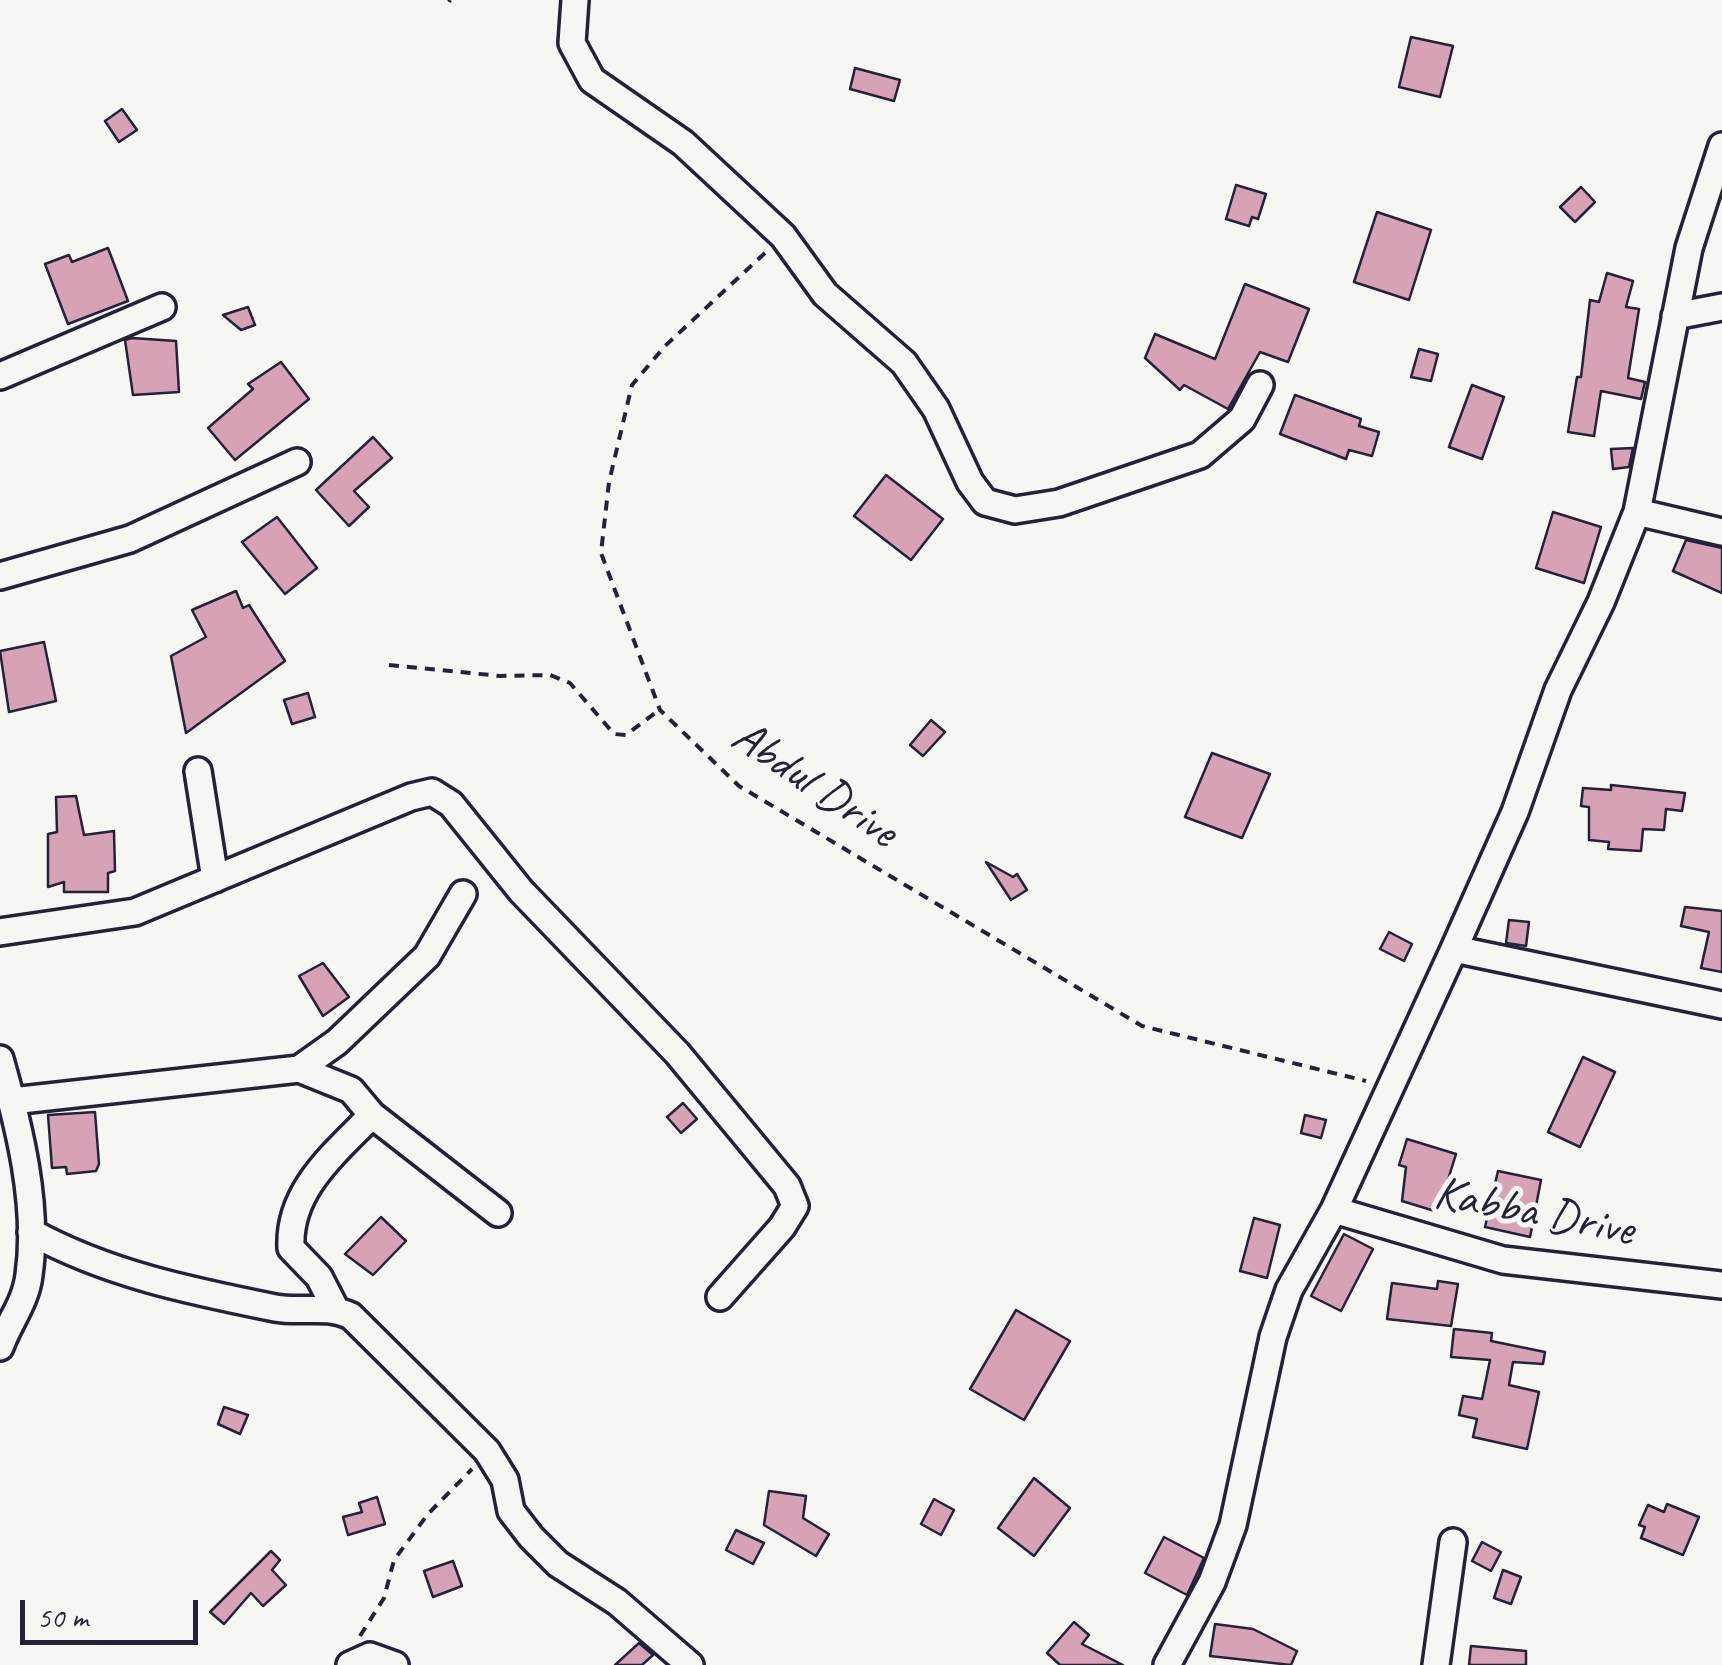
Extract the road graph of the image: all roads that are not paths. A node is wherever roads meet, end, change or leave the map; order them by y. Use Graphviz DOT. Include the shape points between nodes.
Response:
graph roads {
  1 [pos="575,0"];
  2 [pos="1722,146"];
  3 [pos="162,307"];
  4 [pos="1722,308"];
  5 [pos="1674,316"];
  6 [pos="0,376"];
  7 [pos="1260,385"];
  8 [pos="297,462"];
  9 [pos="1637,512"];
  10 [pos="1722,532"];
  11 [pos="0,576"];
  12 [pos="198,771"];
  13 [pos="215,879"];
  14 [pos="463,894"];
  15 [pos="0,932"];
  16 [pos="1454,949"];
  17 [pos="1722,1006"];
  18 [pos="0,1058"];
  19 [pos="300,1069"];
  20 [pos="12,1101"];
  21 [pos="372,1116"];
  22 [pos="1334,1210"];
  23 [pos="498,1213"];
  24 [pos="31,1232"];
  25 [pos="1722,1284"];
  26 [pos="720,1297"];
  27 [pos="335,1308"];
  28 [pos="2,1338"];
  29 [pos="1452,1542"];
  30 [pos="1178,1658"];
  31 [pos="353,1662"];
  32 [pos="395,1665"];
  33 [pos="690,1665"];
  34 [pos="1436,1665"];
  1 -- 7 [label="street" via="572,42 592,80 682,143 783,236 825,294 904,363 985,502 1015,510 1059,504 1200,455 1242,419"];
  2 -- 5 [label="street"];
  3 -- 6 [label="street"];
  4 -- 5 [label="street"];
  5 -- 9 [label="street"];
  8 -- 11 [label="street" via="130,539"];
  9 -- 10 [label="street"];
  9 -- 16 [label="street"];
  12 -- 13 [label="street"];
  13 -- 15 [label="street" via="135,912"];
  13 -- 26 [label="street" via="411,797 432,792 451,804 521,891 677,1053 787,1186 795,1206 782,1228"];
  14 -- 19 [label="street" via="426,956"];
  16 -- 17 [label="street"];
  16 -- 22 [label="street"];
  18 -- 20 [label="street"];
  19 -- 20 [label="street"];
  19 -- 21 [label="street" via="351,1090"];
  20 -- 24 [label="street"];
  21 -- 23 [label="street"];
  21 -- 27 [label="street" via="316,1173 290,1220 291,1248 319,1277"];
  22 -- 25 [label="street, Kabba Drive" via="1503,1260"];
  22 -- 30 [label="street" via="1272,1337 1233,1525"];
  24 -- 27 [label="street" via="116,1271 292,1311"];
  24 -- 28 [label="street" via="29,1277"];
  27 -- 33 [label="street" via="368,1328 487,1451 504,1480 511,1512 558,1564 617,1602"];
  29 -- 34 [label="street"];
  31 -- 32 [label="street" via="370,1656"];
}
